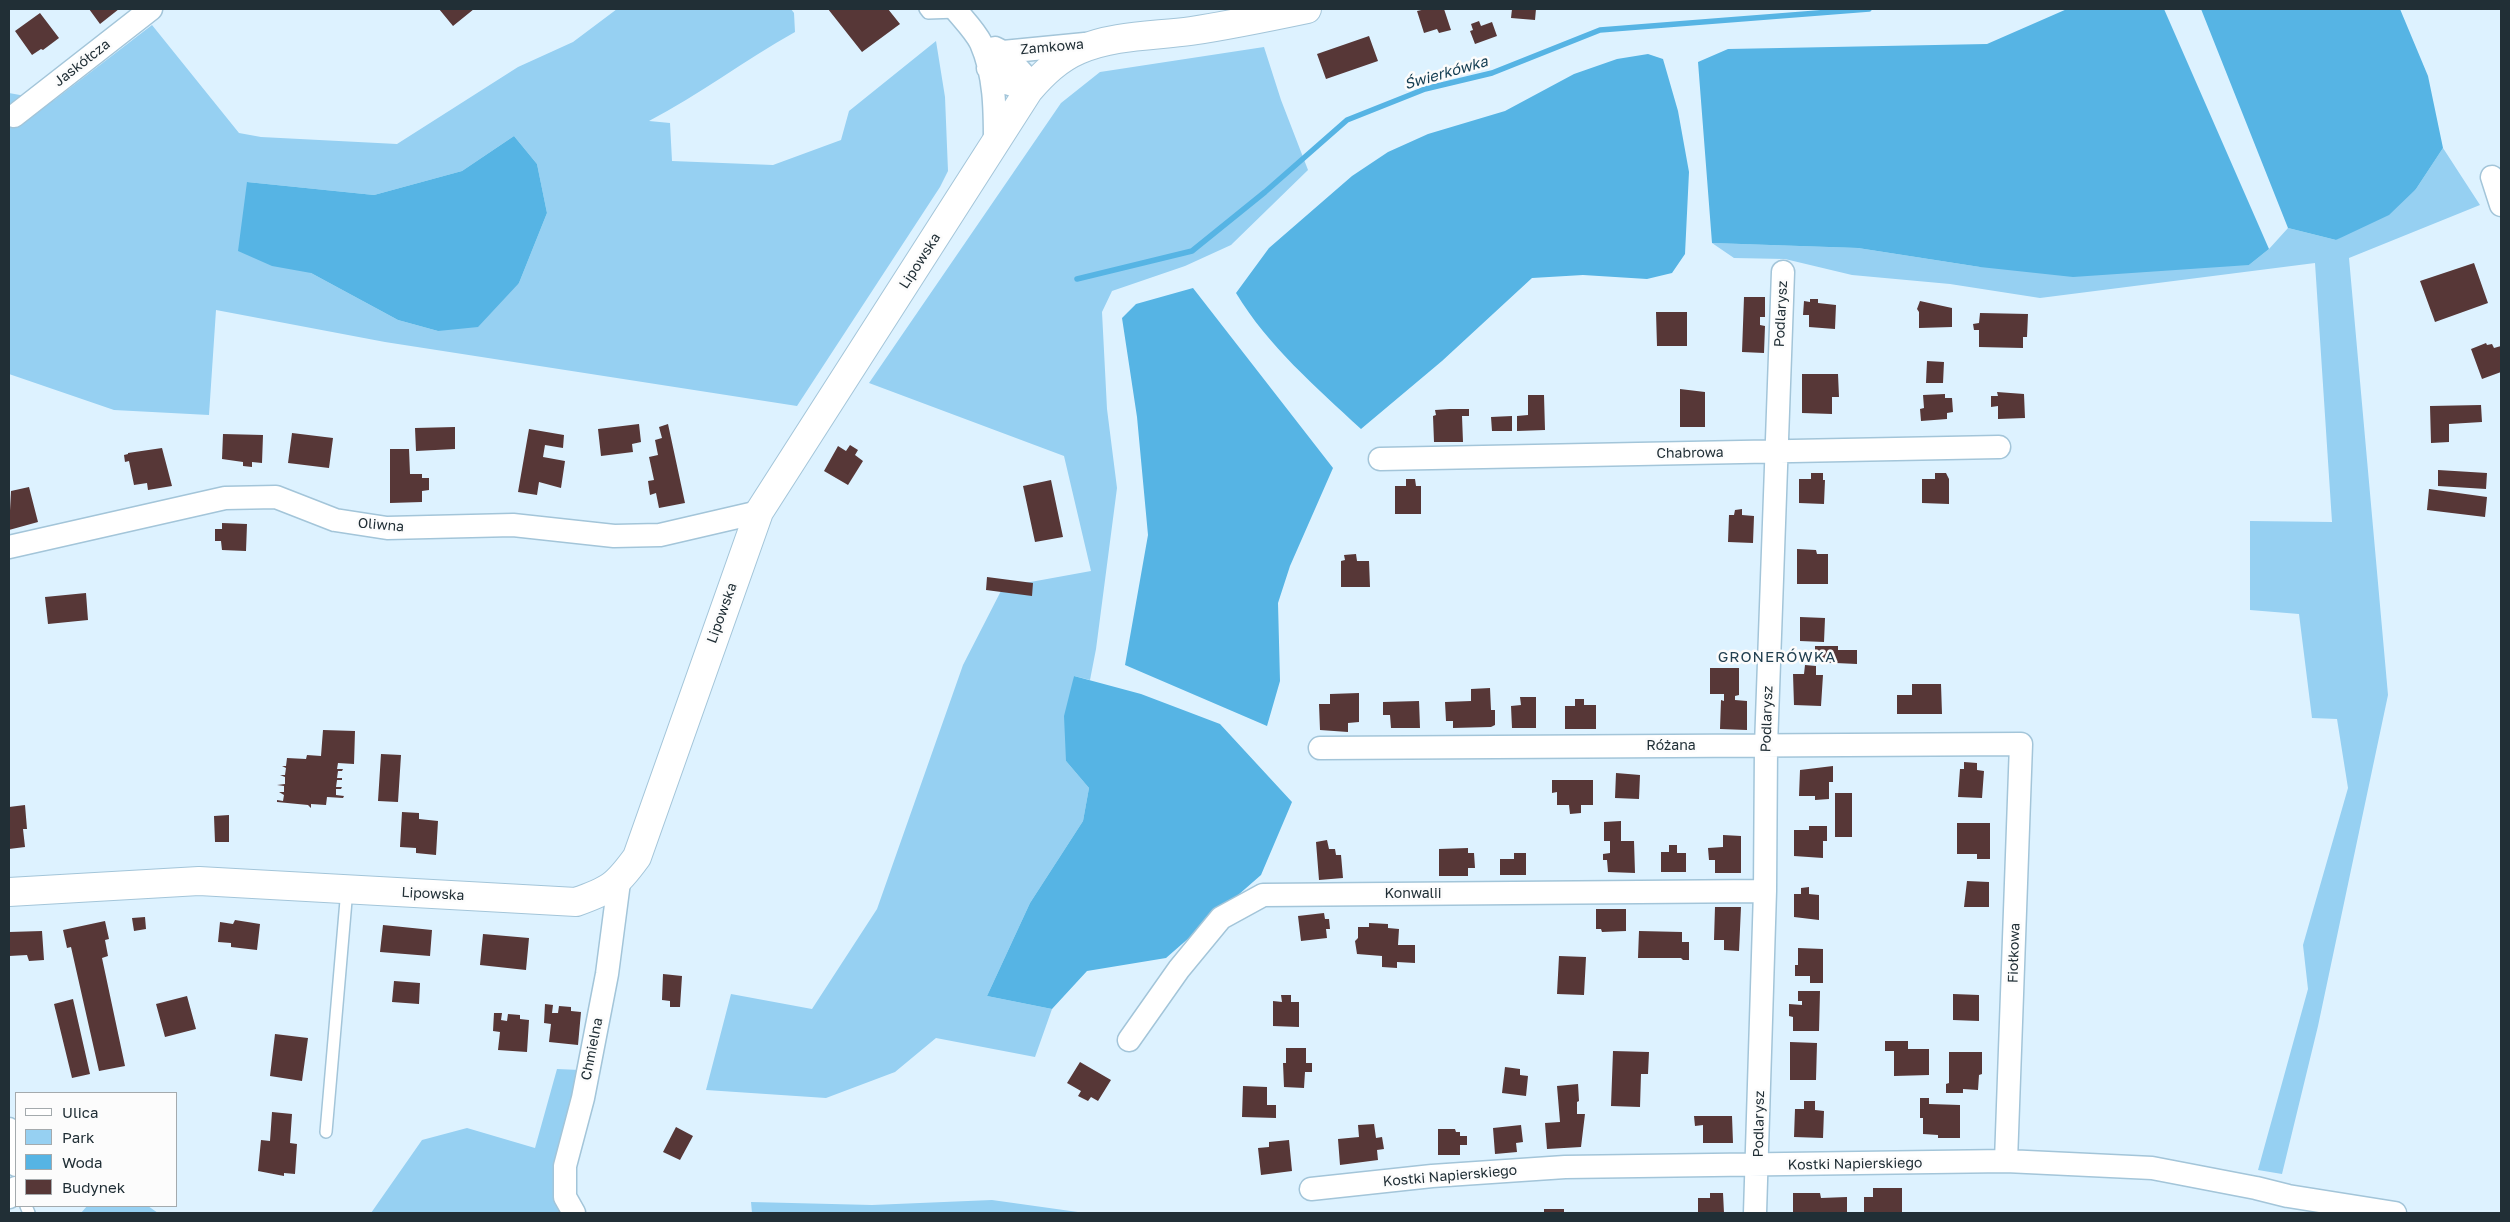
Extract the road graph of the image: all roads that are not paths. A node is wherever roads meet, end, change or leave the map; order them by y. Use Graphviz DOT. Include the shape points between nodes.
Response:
graph roads {
  1 [pos="151,9"];
  2 [pos="925,9"];
  3 [pos="1307,9"];
  4 [pos="956,10"];
  5 [pos="1101,43"];
  6 [pos="996,60"];
  7 [pos="1031,88"];
  8 [pos="14,116"];
  9 [pos="995,143"];
  10 [pos="2492,176"];
  11 [pos="2501,205"];
  12 [pos="1783,272"];
  13 [pos="1999,447"];
  14 [pos="1775,451"];
  15 [pos="1380,459"];
  16 [pos="759,512"];
  17 [pos="9,547"];
  18 [pos="2021,744"];
  19 [pos="1766,746"];
  20 [pos="1320,748"];
  21 [pos="619,882"];
  22 [pos="347,889"];
  23 [pos="1765,891"];
  24 [pos="9,892"];
  25 [pos="1129,1040"];
  26 [pos="9,1129"];
  27 [pos="326,1132"];
  28 [pos="15,1160"];
  29 [pos="2006,1161"];
  30 [pos="1758,1166"];
  31 [pos="1311,1189"];
  32 [pos="574,1213"];
  33 [pos="1755,1213"];
  34 [pos="2395,1213"];
  1 -- 8 [label="street, Jaskółcza"];
  2 -- 4 [label="lane" via="928,13"];
  3 -- 5 [label="street, Lipowska" via="1192,31"];
  4 -- 6 [label="street"];
  5 -- 6 [label="street, Zamkowa"];
  5 -- 7 [label="street, Lipowska" via="1061,60"];
  6 -- 7 [label="street" via="1003,82"];
  6 -- 9 [label="street"];
  7 -- 9 [label="street, Lipowska"];
  9 -- 16 [label="street, Lipowska"];
  10 -- 11 [label="street"];
  12 -- 14 [label="street, Podlarysz"];
  13 -- 14 [label="street, Chabrowa"];
  14 -- 15 [label="street, Chabrowa"];
  14 -- 19 [label="street, Podlarysz"];
  16 -- 17 [label="street, Oliwna" via="660,535 614,536 513,526 387,528 335,520 276,497 226,498"];
  16 -- 21 [label="street, Lipowska" via="636,857"];
  18 -- 19 [label="street, Różana"];
  18 -- 29 [label="street, Fiołkowa"];
  19 -- 20 [label="street, Różana"];
  19 -- 23 [label="street, Podlarysz"];
  21 -- 22 [label="street, Lipowska" via="576,902"];
  21 -- 32 [label="street, Chmielna" via="607,974 565,1166 565,1197"];
  22 -- 24 [label="street, Lipowska" via="200,881"];
  22 -- 27 [label="lane"];
  23 -- 25 [label="street, Konwalii" via="1263,895 1221,918 1179,969"];
  23 -- 30 [label="street, Podlarysz"];
  26 -- 28 [label="street"];
  29 -- 30 [label="street, Kostki Napierskiego"];
  29 -- 34 [label="street, Kostki Napierskiego" via="2152,1168 2288,1196"];
  30 -- 31 [label="street, Kostki Napierskiego" via="1565,1167 1432,1176"];
  30 -- 33 [label="street, Podlarysz"];
}
